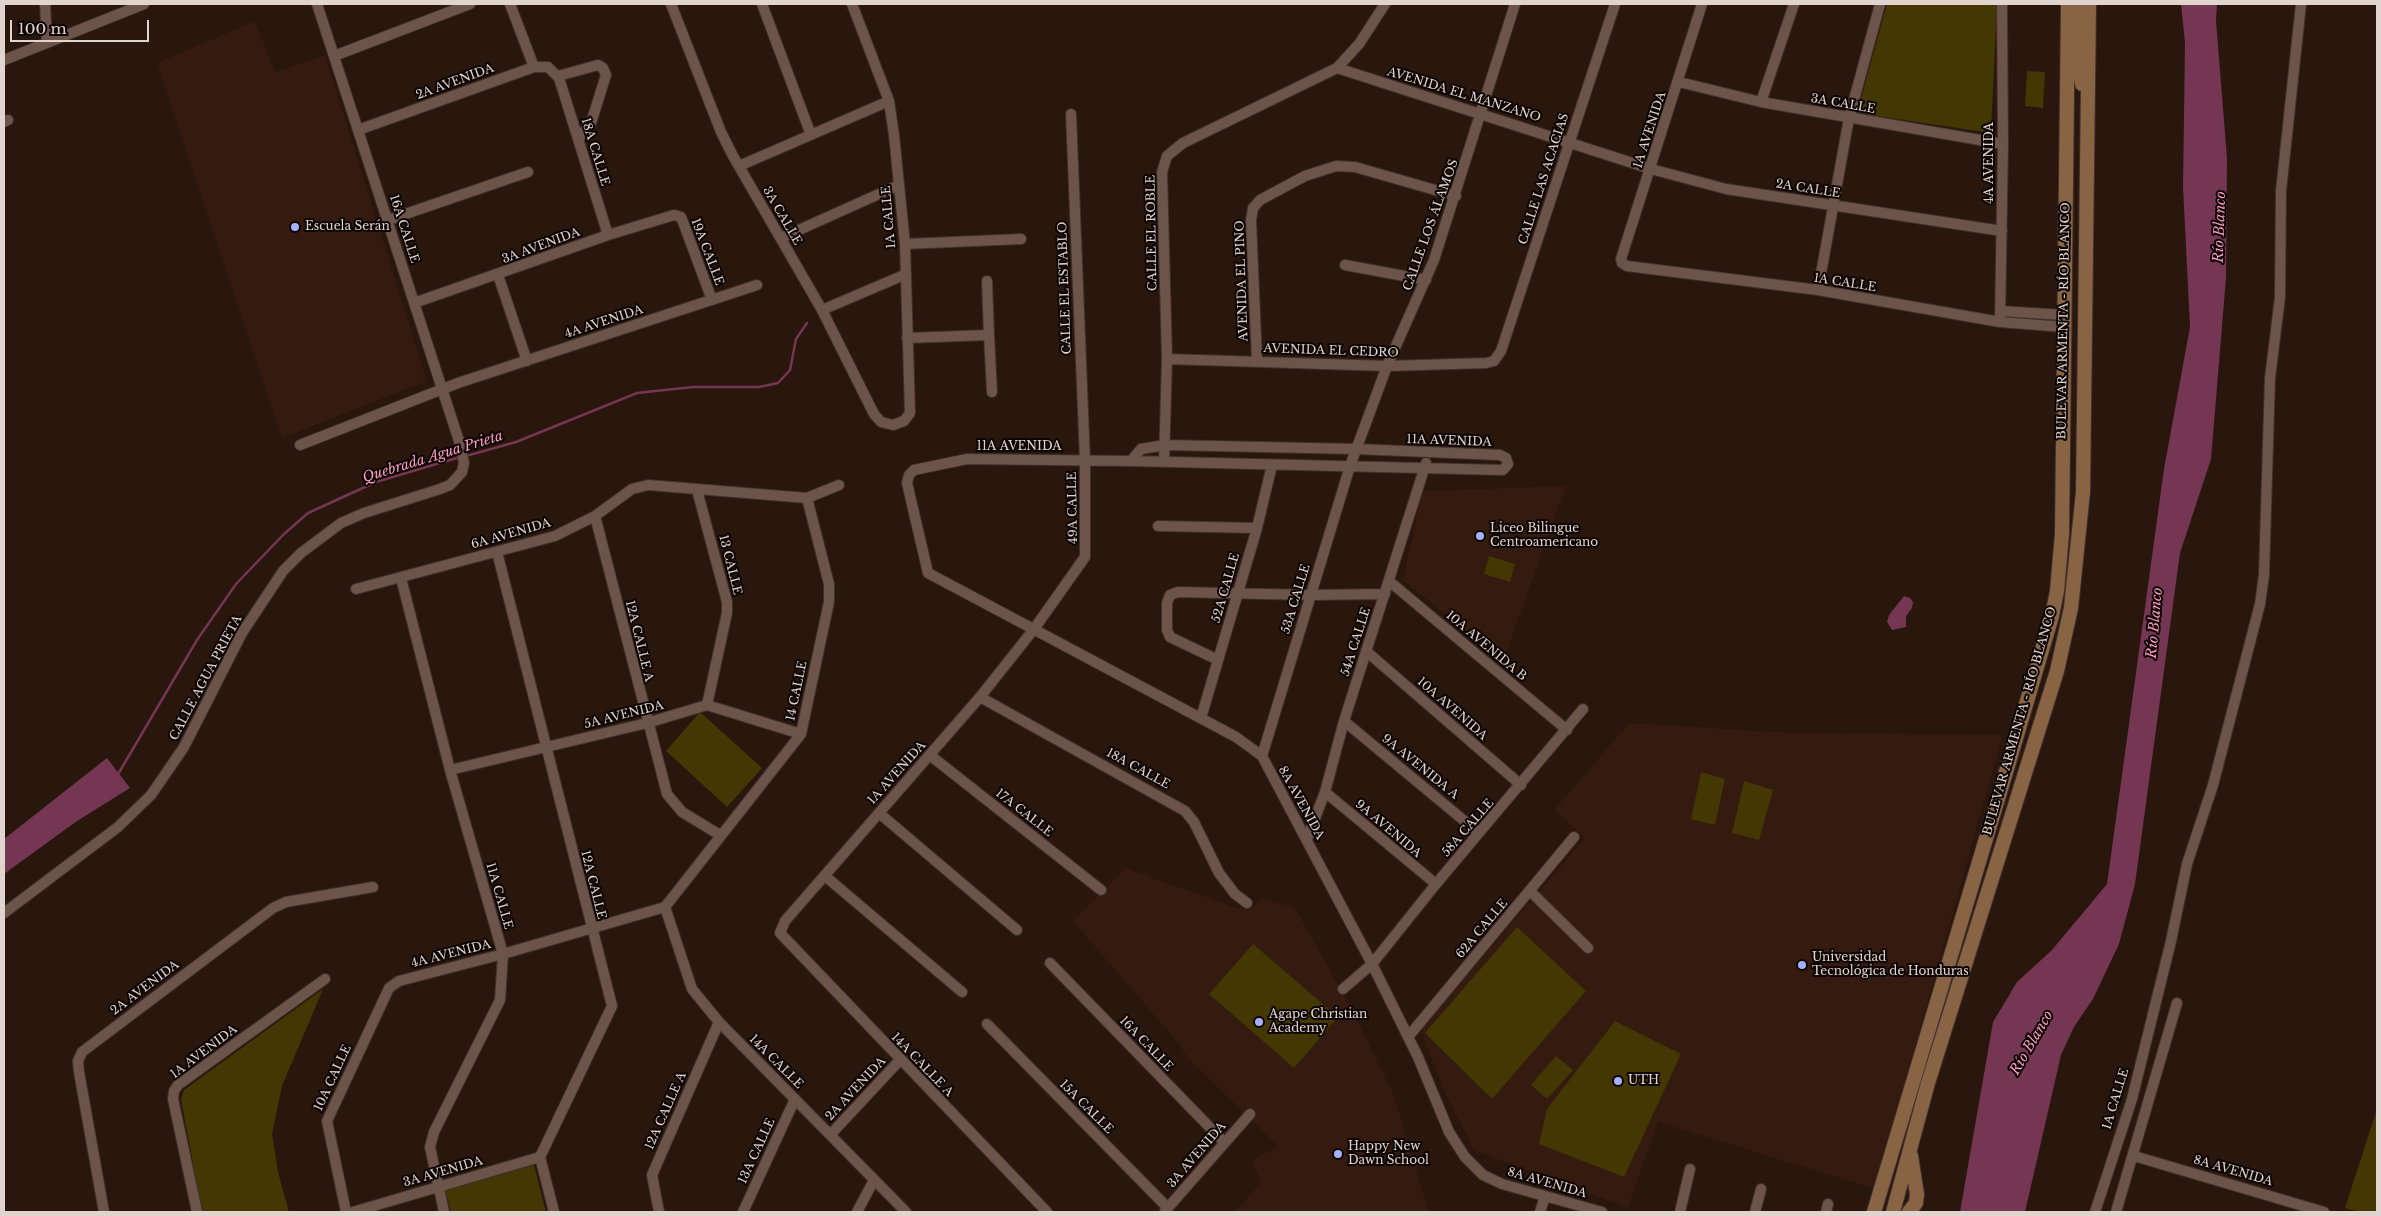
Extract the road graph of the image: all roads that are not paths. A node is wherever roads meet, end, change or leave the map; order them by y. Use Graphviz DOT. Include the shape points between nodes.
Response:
graph roads {
  1 [pos="45,4"];
  2 [pos="144,4"];
  3 [pos="317,4"];
  4 [pos="470,4"];
  5 [pos="510,4"];
  6 [pos="671,4"];
  7 [pos="762,4"];
  8 [pos="852,4"];
  9 [pos="1385,4"];
  10 [pos="1515,4"];
  11 [pos="1615,4"];
  12 [pos="1702,4"];
  13 [pos="1794,4"];
  14 [pos="1880,4"];
  15 [pos="2002,4"];
  16 [pos="2068,4"];
  17 [pos="2079,4"];
  18 [pos="2089,4"];
  19 [pos="2301,4"];
  20 [pos="133,6"];
  21 [pos="47,43"];
  22 [pos="334,56"];
  23 [pos="4,60"];
  24 [pos="534,67"];
  25 [pos="1337,68"];
  26 [pos="558,76"];
  27 [pos="1679,82"];
  28 [pos="888,101"];
  29 [pos="1761,102"];
  30 [pos="2088,104"];
  31 [pos="1071,114"];
  32 [pos="1482,114"];
  33 [pos="1849,118"];
  34 [pos="358,130"];
  35 [pos="811,135"];
  36 [pos="578,139"];
  37 [pos="1569,141"];
  38 [pos="2003,144"];
  39 [pos="1613,156"];
  40 [pos="739,166"];
  41 [pos="1651,169"];
  42 [pos="528,172"];
  43 [pos="899,185"];
  44 [pos="1456,196"];
  45 [pos="1832,206"];
  46 [pos="677,215"];
  47 [pos="388,220"];
  48 [pos="2002,231"];
  49 [pos="608,235"];
  50 [pos="781,238"];
  51 [pos="1021,239"];
  52 [pos="905,244"];
  53 [pos="2085,246"];
  54 [pos="1622,263"];
  55 [pos="1344,265"];
  56 [pos="498,275"];
  57 [pos="904,275"];
  58 [pos="1426,280"];
  59 [pos="987,281"];
  60 [pos="756,285"];
  61 [pos="1818,290"];
  62 [pos="712,300"];
  63 [pos="414,303"];
  64 [pos="822,310"];
  65 [pos="2000,311"];
  66 [pos="2064,321"];
  67 [pos="2000,322"];
  68 [pos="989,334"];
  69 [pos="907,338"];
  70 [pos="1167,359"];
  71 [pos="526,361"];
  72 [pos="1256,361"];
  73 [pos="1494,361"];
  74 [pos="1386,366"];
  75 [pos="442,389"];
  76 [pos="992,392"];
  77 [pos="892,425"];
  78 [pos="300,445"];
  79 [pos="1165,445"];
  80 [pos="1356,449"];
  81 [pos="1430,453"];
  82 [pos="1085,460"];
  83 [pos="1131,460"];
  84 [pos="1164,462"];
  85 [pos="464,463"];
  86 [pos="1272,465"];
  87 [pos="1350,466"];
  88 [pos="1424,469"];
  89 [pos="909,475"];
  90 [pos="839,485"];
  91 [pos="697,490"];
  92 [pos="807,498"];
  93 [pos="595,516"];
  94 [pos="1158,526"];
  95 [pos="1257,528"];
  96 [pos="497,552"];
  97 [pos="401,578"];
  98 [pos="1389,581"];
  99 [pos="356,589"];
  100 [pos="1238,594"];
  101 [pos="1385,594"];
  102 [pos="1310,595"];
  103 [pos="1034,629"];
  104 [pos="1366,651"];
  105 [pos="1218,660"];
  106 [pos="980,697"];
  107 [pos="707,705"];
  108 [pos="1583,709"];
  109 [pos="1201,718"];
  110 [pos="1344,721"];
  111 [pos="647,723"];
  112 [pos="1567,730"];
  113 [pos="801,734"];
  114 [pos="545,747"];
  115 [pos="2012,752"];
  116 [pos="931,756"];
  117 [pos="1262,756"];
  118 [pos="450,770"];
  119 [pos="1521,785"];
  120 [pos="1324,792"];
  121 [pos="878,813"];
  122 [pos="1479,833"];
  123 [pos="720,834"];
  124 [pos="1574,837"];
  125 [pos="1307,839"];
  126 [pos="1997,864"];
  127 [pos="825,876"];
  128 [pos="1436,884"];
  129 [pos="373,887"];
  130 [pos="1101,890"];
  131 [pos="1530,891"];
  132 [pos="1247,903"];
  133 [pos="665,907"];
  134 [pos="4,912"];
  135 [pos="592,928"];
  136 [pos="1016,930"];
  137 [pos="780,934"];
  138 [pos="1588,948"];
  139 [pos="503,954"];
  140 [pos="1050,964"];
  141 [pos="1372,964"];
  142 [pos="325,979"];
  143 [pos="389,988"];
  144 [pos="1343,989"];
  145 [pos="962,992"];
  146 [pos="2177,1003"];
  147 [pos="719,1022"];
  148 [pos="987,1024"];
  149 [pos="1408,1037"];
  150 [pos="900,1060"];
  151 [pos="1912,1088"];
  152 [pos="795,1099"];
  153 [pos="1250,1114"];
  154 [pos="831,1134"];
  155 [pos="1224,1142"];
  156 [pos="1910,1150"];
  157 [pos="2134,1156"];
  158 [pos="540,1157"];
  159 [pos="1690,1170"];
  160 [pos="874,1180"];
  161 [pos="437,1186"];
  162 [pos="1761,1189"];
  163 [pos="1545,1196"];
  164 [pos="1166,1210"];
  165 [pos="104,1212"];
  166 [pos="197,1212"];
  167 [pos="346,1212"];
  168 [pos="353,1212"];
  169 [pos="444,1212"];
  170 [pos="554,1212"];
  171 [pos="659,1212"];
  172 [pos="742,1212"];
  173 [pos="857,1212"];
  174 [pos="906,1212"];
  175 [pos="1047,1212"];
  176 [pos="1540,1212"];
  177 [pos="1602,1212"];
  178 [pos="1680,1212"];
  179 [pos="1755,1212"];
  180 [pos="1874,1212"];
  181 [pos="1893,1212"];
  182 [pos="1909,1212"];
  183 [pos="2095,1212"];
  184 [pos="2116,1212"];
  185 [pos="2324,1212"];
  1 -- 21 [label="street"];
  2 -- 20 [label="street"];
  3 -- 22 [label="street, 16A CALLE"];
  4 -- 22 [label="street"];
  5 -- 24 [label="street"];
  6 -- 40 [label="street, 3A CALLE" via="721,132"];
  7 -- 35 [label="street"];
  8 -- 28 [label="street, 1A CALLE"];
  9 -- 25 [label="street, CALLE EL ROBLE" via="1359,44"];
  10 -- 32 [label="street, CALLE LOS ÁLAMOS"];
  11 -- 37 [label="street, CALLE LAS ACACIAS"];
  12 -- 27 [label="street, 1A AVENIDA"];
  13 -- 29 [label="street"];
  14 -- 33 [label="street"];
  15 -- 38 [label="street, 4A AVENIDA"];
  16 -- 66 [label="main road, BULEVAR ARMENTA - RÍO BLANCO"];
  17 -- 30 [label="main road" via="2078,60"];
  18 -- 30 [label="main road, BULEVAR ARMENTA - RÍO BLANCO"];
  19 -- 183 [label="street, 1A CALLE" via="2281,191 2280,297 2270,378 2264,575 2260,604 2213,785 2186,864 2171,941 2132,1099"];
  20 -- 21 [label="street"];
  21 -- 23 [label="street"];
  22 -- 34 [label="street, 16A CALLE"];
  24 -- 26 [label="street" via="548,67"];
  24 -- 34 [label="street, 2A AVENIDA"];
  25 -- 32 [label="street, AVENIDA EL MANZANO"];
  25 -- 70 [label="street, CALLE EL ROBLE" via="1183,143 1167,156 1162,172"];
  26 -- 36 [label="street, 18A CALLE"];
  26 -- 36 [label="street" via="598,65 606,75 591,123"];
  27 -- 29 [label="street, 3A CALLE"];
  27 -- 41 [label="street, 1A AVENIDA"];
  28 -- 35 [label="street"];
  28 -- 43 [label="street, 1A CALLE"];
  29 -- 33 [label="street, 3A CALLE"];
  30 -- 53 [label="main road, BULEVAR ARMENTA - RÍO BLANCO"];
  31 -- 82 [label="street, CALLE EL ESTABLO"];
  32 -- 37 [label="street, AVENIDA EL MANZANO"];
  32 -- 44 [label="street, CALLE LOS ÁLAMOS"];
  33 -- 38 [label="street, 3A CALLE"];
  33 -- 45 [label="street"];
  34 -- 47 [label="street, 16A CALLE"];
  35 -- 40 [label="street"];
  36 -- 49 [label="street, 18A CALLE"];
  37 -- 39 [label="street, AVENIDA EL MANZANO"];
  37 -- 73 [label="street, CALLE LAS ACACIAS" via="1501,351"];
  38 -- 48 [label="street, 4A AVENIDA"];
  39 -- 41 [label="street, 2A CALLE"];
  40 -- 50 [label="street, 3A CALLE"];
  41 -- 45 [label="street, 2A CALLE" via="1726,188"];
  41 -- 54 [label="street, 1A AVENIDA"];
  42 -- 47 [label="street"];
  43 -- 50 [label="street"];
  43 -- 52 [label="street, 1A CALLE"];
  44 -- 58 [label="street, CALLE LOS ÁLAMOS"];
  44 -- 72 [label="street, AVENIDA EL PINO" via="1355,167 1336,166 1305,176 1260,200 1251,220"];
  45 -- 48 [label="street, 2A CALLE"];
  45 -- 61 [label="street"];
  46 -- 49 [label="street, 3A AVENIDA"];
  46 -- 62 [label="street, 19A CALLE" via="683,222"];
  47 -- 63 [label="street, 16A CALLE"];
  48 -- 65 [label="street, 4A AVENIDA"];
  49 -- 56 [label="street, 3A AVENIDA"];
  50 -- 64 [label="street, 3A CALLE"];
  51 -- 52 [label="street"];
  52 -- 57 [label="street, 1A CALLE"];
  53 -- 66 [label="main road" via="2074,262 2073,320 2071,324"];
  53 -- 126 [label="main road, BULEVAR ARMENTA - RÍO BLANCO" via="2084,458 2076,572 2057,671"];
  54 -- 61 [label="street, 1A CALLE"];
  55 -- 58 [label="street"];
  56 -- 63 [label="street, 3A AVENIDA"];
  56 -- 71 [label="street"];
  57 -- 64 [label="street"];
  57 -- 69 [label="street, 1A CALLE"];
  58 -- 74 [label="street, CALLE LOS ÁLAMOS"];
  59 -- 68 [label="street"];
  60 -- 62 [label="street, 4A AVENIDA"];
  61 -- 67 [label="street, 1A CALLE"];
  62 -- 71 [label="street, 4A AVENIDA"];
  63 -- 75 [label="street, 16A CALLE"];
  64 -- 77 [label="street, 3A CALLE" via="874,414 881,422"];
  65 -- 66 [label="street"];
  65 -- 67 [label="street, 4A AVENIDA"];
  66 -- 67 [label="street, 1A CALLE"];
  66 -- 115 [label="main road, BULEVAR ARMENTA - RÍO BLANCO" via="2062,534 2057,591"];
  68 -- 69 [label="street"];
  68 -- 76 [label="street"];
  69 -- 77 [label="street, 1A CALLE" via="910,413 904,421"];
  70 -- 72 [label="street, AVENIDA EL CEDRO"];
  70 -- 79 [label="street, CALLE EL ROBLE"];
  71 -- 75 [label="street, 4A AVENIDA"];
  72 -- 74 [label="street, AVENIDA EL CEDRO"];
  73 -- 74 [label="street, AVENIDA EL CEDRO"];
  74 -- 80 [label="street, CALLE LOS ÁLAMOS"];
  75 -- 78 [label="street, 4A AVENIDA"];
  75 -- 85 [label="street, 16A CALLE"];
  79 -- 80 [label="street, 11A AVENIDA"];
  79 -- 83 [label="street, 11A AVENIDA" via="1141,449"];
  79 -- 84 [label="street, CALLE EL ROBLE"];
  80 -- 81 [label="street, 11A AVENIDA"];
  80 -- 87 [label="street, 53A CALLE"];
  81 -- 88 [label="street, 54A CALLE"];
  81 -- 88 [label="street, 11A AVENIDA" via="1500,455 1508,464 1503,470"];
  82 -- 83 [label="street, 11A AVENIDA"];
  82 -- 89 [label="street, 11A AVENIDA" via="967,460 914,470"];
  82 -- 103 [label="street, 49A CALLE" via="1085,557"];
  83 -- 84 [label="street, 11A AVENIDA"];
  84 -- 86 [label="street, 11A AVENIDA"];
  85 -- 134 [label="street, CALLE AGUA PRIETA" via="462,472 450,485 341,523 301,553 283,571 242,633 184,747 151,795 118,826"];
  86 -- 87 [label="street, 11A AVENIDA"];
  86 -- 95 [label="street, 52A CALLE"];
  87 -- 88 [label="street, 11A AVENIDA"];
  87 -- 102 [label="street, 53A CALLE"];
  88 -- 98 [label="street, 54A CALLE"];
  89 -- 103 [label="street, 8A AVENIDA" via="907,483 914,519 928,572"];
  90 -- 92 [label="street, 6A AVENIDA"];
  91 -- 92 [label="street, 6A AVENIDA"];
  91 -- 93 [label="street, 6A AVENIDA" via="648,485 638,487"];
  91 -- 107 [label="street, 13 CALLE" via="727,602"];
  92 -- 113 [label="street, 14 CALLE" via="830,584"];
  93 -- 96 [label="street, 6A AVENIDA" via="555,536"];
  93 -- 111 [label="street, 12A CALLE A"];
  94 -- 95 [label="street"];
  95 -- 100 [label="street, 52A CALLE"];
  96 -- 97 [label="street, 6A AVENIDA"];
  96 -- 114 [label="street, 12A CALLE"];
  97 -- 99 [label="street, 6A AVENIDA"];
  97 -- 118 [label="street, 11A CALLE"];
  98 -- 101 [label="street, 54A CALLE"];
  98 -- 112 [label="street, 10A AVENIDA B"];
  100 -- 102 [label="street"];
  100 -- 105 [label="street, 52A CALLE"];
  100 -- 105 [label="street" via="1178,592 1170,595 1167,603 1170,637"];
  101 -- 102 [label="street"];
  101 -- 104 [label="street, 54A CALLE"];
  102 -- 117 [label="street, 53A CALLE"];
  103 -- 106 [label="street, 1A AVENIDA"];
  103 -- 109 [label="street, 8A AVENIDA"];
  104 -- 110 [label="street, 54A CALLE"];
  104 -- 119 [label="street, 10A AVENIDA"];
  105 -- 109 [label="street, 52A CALLE"];
  106 -- 116 [label="street, 1A AVENIDA"];
  106 -- 132 [label="street, 18A CALLE" via="1185,811 1194,822 1219,873 1235,894"];
  107 -- 111 [label="street, 5A AVENIDA"];
  107 -- 113 [label="street"];
  108 -- 112 [label="street, 58A CALLE"];
  109 -- 117 [label="street, 8A AVENIDA"];
  110 -- 120 [label="street, 54A CALLE"];
  110 -- 122 [label="street, 9A AVENIDA A"];
  111 -- 114 [label="street, 5A AVENIDA"];
  111 -- 123 [label="street, 12A CALLE A" via="667,794 682,812"];
  112 -- 119 [label="street, 58A CALLE"];
  113 -- 123 [label="street, 14 CALLE"];
  114 -- 118 [label="street, 5A AVENIDA"];
  114 -- 135 [label="street, 12A CALLE"];
  115 -- 126 [label="main road" via="2018,760 1997,831"];
  115 -- 151 [label="main road, BULEVAR ARMENTA - RÍO BLANCO"];
  116 -- 121 [label="street, 1A AVENIDA"];
  116 -- 130 [label="street, 17A CALLE"];
  117 -- 125 [label="street, 8A AVENIDA"];
  118 -- 139 [label="street, 11A CALLE"];
  119 -- 122 [label="street, 58A CALLE"];
  120 -- 125 [label="street, 54A CALLE"];
  120 -- 128 [label="street, 9A AVENIDA"];
  121 -- 127 [label="street, 1A AVENIDA"];
  121 -- 136 [label="street"];
  122 -- 128 [label="street, 58A CALLE"];
  123 -- 133 [label="street, 14 CALLE"];
  124 -- 131 [label="street, 62A CALLE"];
  125 -- 141 [label="street, 8A AVENIDA"];
  126 -- 156 [label="main road, BULEVAR ARMENTA - RÍO BLANCO"];
  127 -- 137 [label="street, 1A AVENIDA" via="786,921"];
  127 -- 145 [label="street"];
  128 -- 141 [label="street, 58A CALLE"];
  129 -- 165 [label="street, 2A AVENIDA" via="286,902 273,908 82,1052 78,1061 79,1072"];
  131 -- 138 [label="street"];
  131 -- 149 [label="street, 62A CALLE"];
  133 -- 135 [label="street, 4A AVENIDA"];
  133 -- 147 [label="street, 14A CALLE" via="692,988"];
  135 -- 139 [label="street, 4A AVENIDA"];
  135 -- 158 [label="street, 12A CALLE" via="612,1011"];
  137 -- 150 [label="street, 14A CALLE A"];
  139 -- 143 [label="street, 4A AVENIDA" via="399,981"];
  139 -- 161 [label="street, 11A CALLE" via="500,1000 434,1132 430,1148"];
  140 -- 155 [label="street, 16A CALLE"];
  141 -- 144 [label="street, 58A CALLE"];
  141 -- 149 [label="street, 8A AVENIDA"];
  142 -- 166 [label="street, 1A AVENIDA" via="174,1091"];
  143 -- 167 [label="street, 10A CALLE" via="327,1122"];
  146 -- 157 [label="street"];
  147 -- 152 [label="street, 14A CALLE"];
  147 -- 171 [label="street, 12A CALLE A" via="652,1175"];
  148 -- 164 [label="street, 15A CALLE"];
  149 -- 163 [label="street, 8A AVENIDA" via="1449,1132 1465,1157 1483,1175"];
  150 -- 154 [label="street, 2A AVENIDA"];
  150 -- 175 [label="street, 14A CALLE A"];
  151 -- 180 [label="main road, BULEVAR ARMENTA - RÍO BLANCO"];
  151 -- 181 [label="main road" via="1913,1105 1885,1194 1886,1205"];
  152 -- 154 [label="street, 14A CALLE"];
  152 -- 172 [label="street, 13A CALLE"];
  153 -- 155 [label="street, 3A AVENIDA"];
  154 -- 160 [label="street, 14A CALLE"];
  155 -- 164 [label="street, 3A AVENIDA"];
  156 -- 181 [label="main road, BULEVAR ARMENTA - RÍO BLANCO"];
  156 -- 182 [label="main road" via="1917,1194 1916,1203"];
  157 -- 184 [label="street"];
  157 -- 185 [label="street, 8A AVENIDA"];
  158 -- 161 [label="street, 3A AVENIDA"];
  158 -- 170 [label="street"];
  159 -- 178 [label="street"];
  160 -- 173 [label="street"];
  160 -- 174 [label="street, 14A CALLE"];
  161 -- 168 [label="street, 3A AVENIDA"];
  161 -- 169 [label="street, 11A CALLE"];
  162 -- 179 [label="street"];
  163 -- 176 [label="street"];
  163 -- 177 [label="street, 8A AVENIDA"];
}
